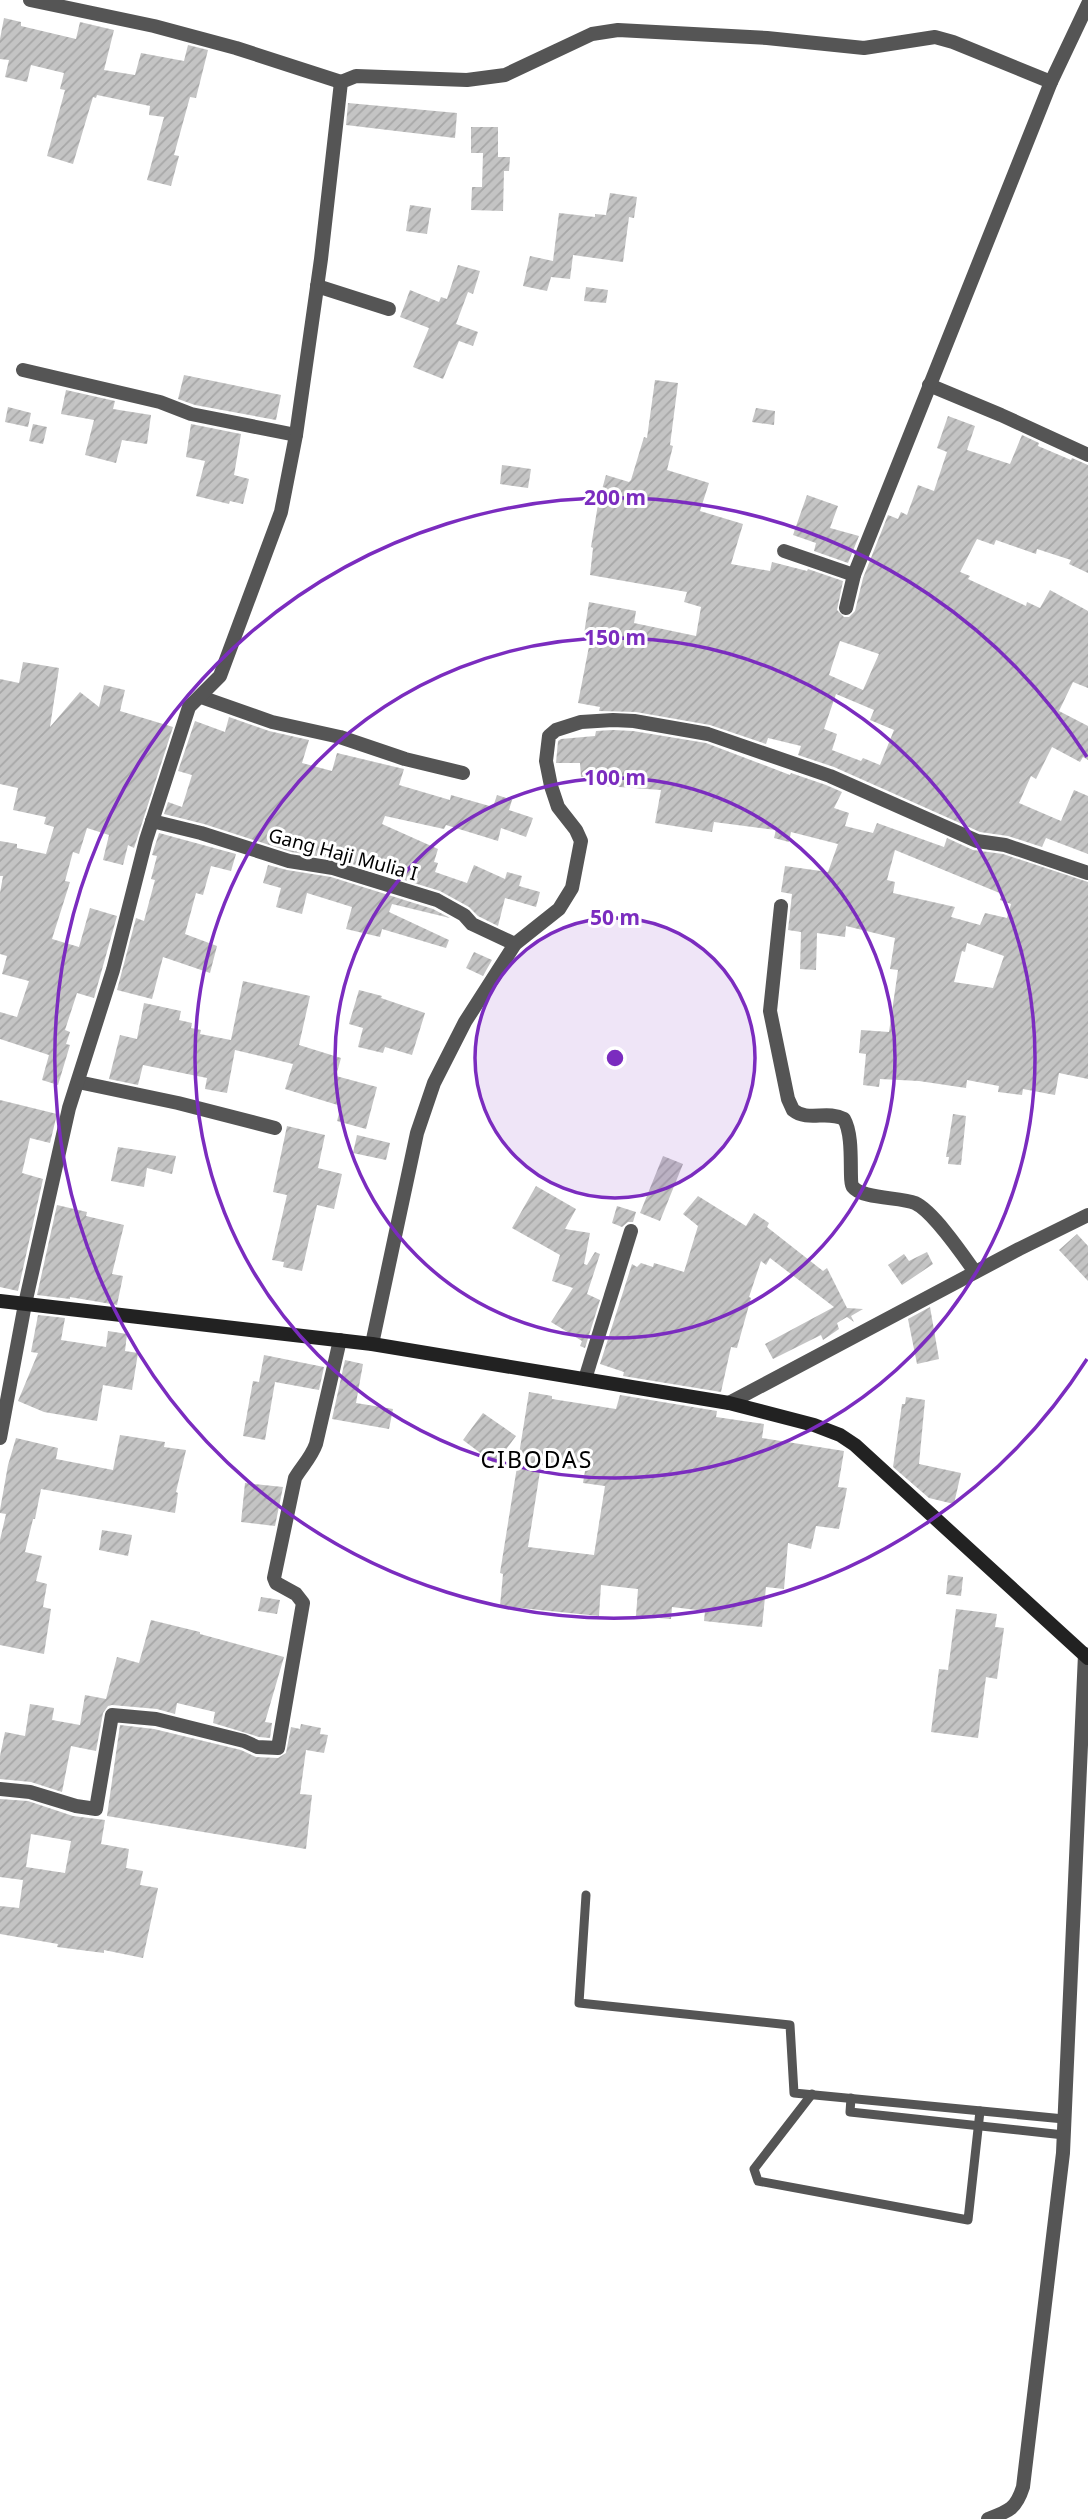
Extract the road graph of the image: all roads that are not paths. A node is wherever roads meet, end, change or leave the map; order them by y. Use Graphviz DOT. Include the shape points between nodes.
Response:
graph roads {
  1 [pos="30,0"];
  2 [pos="1088,4"];
  3 [pos="341,82"];
  4 [pos="1051,82"];
  5 [pos="317,286"];
  6 [pos="388,309"];
  7 [pos="23,370"];
  8 [pos="929,385"];
  9 [pos="296,435"];
  10 [pos="1088,455"];
  11 [pos="784,551"];
  12 [pos="854,575"];
  13 [pos="846,608"];
  14 [pos="201,697"];
  15 [pos="463,773"];
  16 [pos="152,821"];
  17 [pos="1088,873"];
  18 [pos="780,906"];
  19 [pos="515,944"];
  20 [pos="78,1082"];
  21 [pos="275,1128"];
  22 [pos="1088,1215"];
  23 [pos="631,1231"];
  24 [pos="975,1272"];
  25 [pos="0,1301"];
  26 [pos="25,1304"];
  27 [pos="340,1340"];
  28 [pos="372,1344"];
  29 [pos="585,1379"];
  30 [pos="729,1403"];
  31 [pos="0,1438"];
  32 [pos="1087,1656"];
  33 [pos="0,1789"];
  34 [pos="586,1895"];
  35 [pos="812,2094"];
  36 [pos="851,2098"];
  37 [pos="980,2111"];
  38 [pos="1064,2119"];
  39 [pos="977,2126"];
  40 [pos="1063,2135"];
  41 [pos="988,2519"];
  1 -- 3 [label="street" via="154,26"];
  2 -- 4 [label="street"];
  3 -- 4 [label="street" via="356,76 467,80 505,75 592,34 618,30 864,48 935,37"];
  3 -- 5 [label="street"];
  4 -- 8 [label="street"];
  5 -- 6 [label="street"];
  5 -- 9 [label="street"];
  7 -- 9 [label="street" via="160,402 191,414"];
  8 -- 10 [label="street"];
  8 -- 12 [label="street"];
  9 -- 14 [label="street" via="281,512 220,676"];
  11 -- 12 [label="street"];
  12 -- 13 [label="street"];
  14 -- 15 [label="street" via="272,722"];
  14 -- 16 [label="street" via="189,707"];
  16 -- 19 [label="street, Gang Haji Mulia I" via="438,900 472,924"];
  16 -- 20 [label="street"];
  17 -- 19 [label="street" via="1005,845 976,841 830,776 708,734 634,721 581,722 549,736 546,761 558,807 581,841 572,888 559,909"];
  18 -- 24 [label="street" via="771,1011 793,1110 806,1116 844,1119 849,1129 854,1188 918,1205"];
  19 -- 28 [label="street" via="465,1022 434,1083 417,1133"];
  20 -- 21 [label="street"];
  20 -- 26 [label="street"];
  22 -- 24 [label="street"];
  23 -- 29 [label="street"];
  24 -- 30 [label="street"];
  25 -- 26 [label="main road"];
  26 -- 27 [label="main road"];
  26 -- 31 [label="street"];
  27 -- 28 [label="main road"];
  27 -- 33 [label="street" via="316,1444 295,1478 274,1578 303,1603 278,1748 156,1719 112,1715 96,1809"];
  28 -- 29 [label="main road"];
  29 -- 30 [label="main road"];
  30 -- 32 [label="main road" via="814,1425 855,1445"];
  32 -- 38 [label="street"];
  34 -- 35 [label="lane" via="579,2003 790,2025 794,2092"];
  35 -- 36 [label="lane"];
  35 -- 39 [label="lane" via="754,2169 758,2181 968,2220"];
  36 -- 37 [label="lane"];
  36 -- 39 [label="lane" via="850,2112"];
  37 -- 38 [label="lane"];
  37 -- 39 [label="lane"];
  38 -- 40 [label="street"];
  39 -- 40 [label="lane"];
  40 -- 41 [label="street" via="1023,2487 1009,2511"];
}
